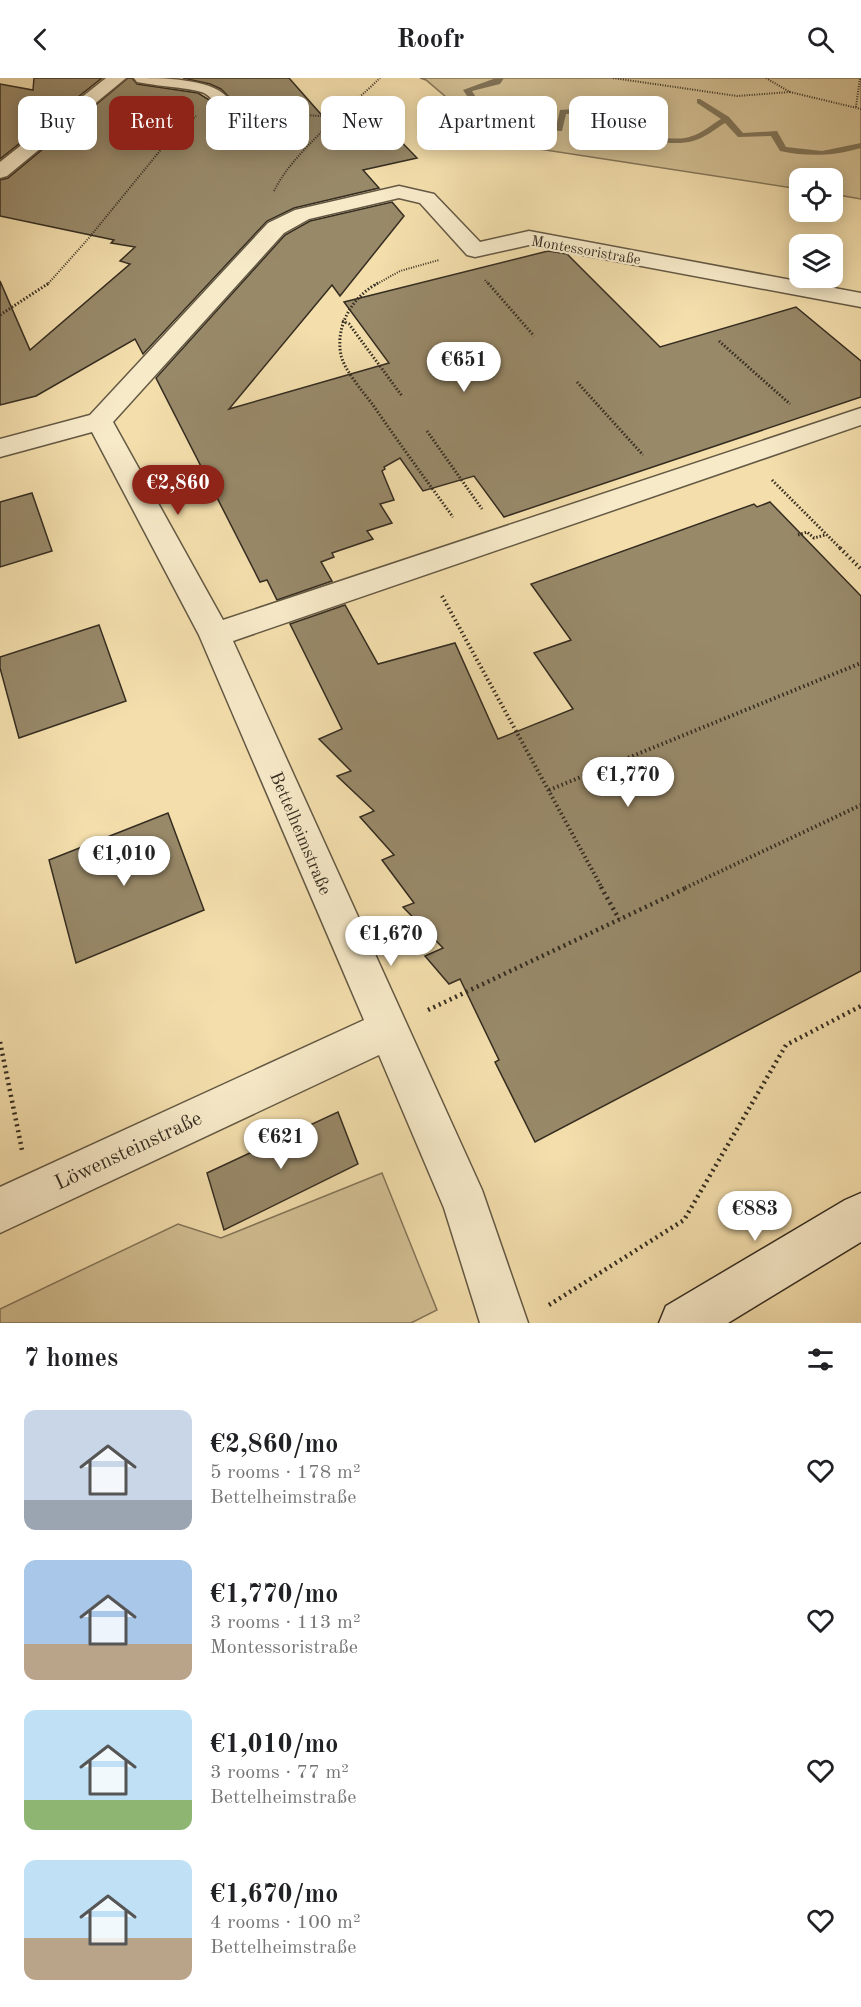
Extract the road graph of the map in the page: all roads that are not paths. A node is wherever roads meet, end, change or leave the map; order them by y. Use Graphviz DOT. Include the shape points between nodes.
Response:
graph roads {
  1 [pos="117,78"];
  2 [pos="143,78"];
  3 [pos="217,96"];
  4 [pos="0,172"];
  5 [pos="861,300"];
  6 [pos="861,416"];
  7 [pos="99,421"];
  8 [pos="0,448"];
  9 [pos="215,635"];
  10 [pos="387,1030"];
  11 [pos="15,1203"];
  12 [pos="861,1216"];
  13 [pos="522,1317"];
  14 [pos="682,1323"];
  1 -- 4 [label="street"];
  2 -- 3 [label="street" via="210,89"];
  5 -- 7 [label="street, Montessoristraße" via="529,238 468,252 427,198 399,192 302,214 276,228"];
  6 -- 9 [label="street"];
  7 -- 8 [label="street"];
  7 -- 9 [label="street, Bettelheimstraße"];
  9 -- 10 [label="street, Bettelheimstraße"];
  10 -- 11 [label="street, Löwensteinstraße"];
  10 -- 13 [label="street, Bettelheimstraße" via="466,1206"];
  12 -- 14 [label="street"];
}
